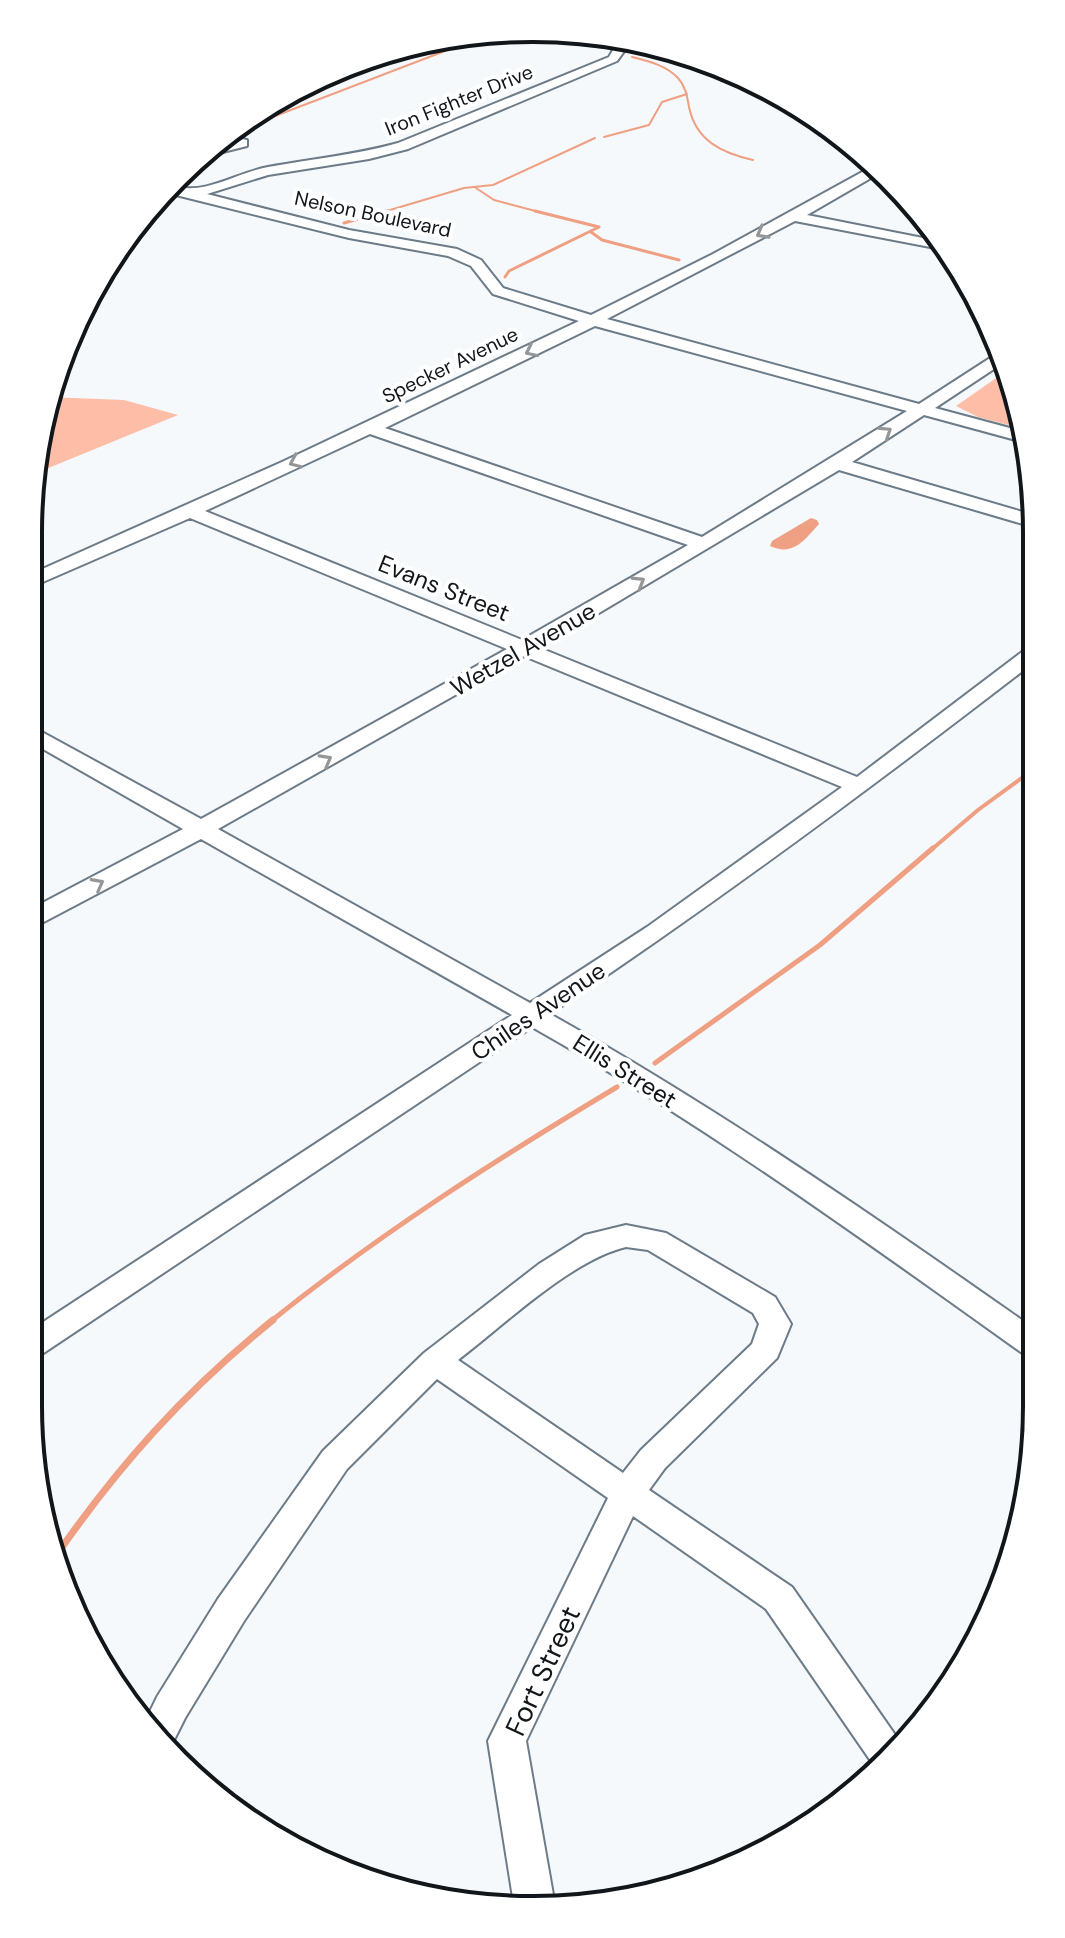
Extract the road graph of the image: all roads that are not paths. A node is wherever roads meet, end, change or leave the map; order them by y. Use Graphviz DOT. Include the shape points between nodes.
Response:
graph roads {
  1 [pos="619,49"];
  2 [pos="242,143"];
  3 [pos="229,147"];
  4 [pos="867,175"];
  5 [pos="180,192"];
  6 [pos="191,195"];
  7 [pos="792,216"];
  8 [pos="928,243"];
  9 [pos="594,320"];
  10 [pos="992,362"];
  11 [pos="921,409"];
  12 [pos="369,428"];
  13 [pos="1013,435"];
  14 [pos="836,463"];
  15 [pos="188,511"];
  16 [pos="1023,518"];
  17 [pos="704,544"];
  18 [pos="42,576"];
  19 [pos="523,649"];
  20 [pos="1023,661"];
  21 [pos="42,739"];
  22 [pos="859,786"];
  23 [pos="204,828"];
  24 [pos="42,913"];
  25 [pos="534,1014"];
  26 [pos="1023,1338"];
  27 [pos="42,1339"];
  28 [pos="435,1361"];
  29 [pos="627,1493"];
  30 [pos="162,1727"];
  31 [pos="882,1749"];
  32 [pos="533,1896"];
  1 -- 6 [label="street, Iron Fighter Drive" via="613,59 403,146 266,171"];
  2 -- 3 [label="street"];
  4 -- 7 [label="street, Specker Avenue"];
  5 -- 6 [label="street, Nelson Boulevard"];
  6 -- 9 [label="street, Nelson Boulevard" via="349,234 452,252 476,263 505,294"];
  7 -- 8 [label="street"];
  7 -- 9 [label="street, Specker Avenue, one-way"];
  9 -- 11 [label="street, Nelson Boulevard"];
  9 -- 12 [label="street, Specker Avenue, one-way"];
  10 -- 11 [label="street, Wetzel Avenue"];
  11 -- 13 [label="street"];
  14 -- 11 [label="street, Wetzel Avenue, one-way"];
  12 -- 15 [label="street, Specker Avenue, one-way"];
  12 -- 17 [label="street"];
  14 -- 16 [label="street"];
  14 -- 17 [label="street, Wetzel Avenue"];
  15 -- 18 [label="street, Specker Avenue"];
  15 -- 19 [label="street, Evans Street"];
  19 -- 17 [label="street, Wetzel Avenue, one-way"];
  19 -- 22 [label="street, Evans Street"];
  23 -- 19 [label="street, Wetzel Avenue, one-way"];
  20 -- 22 [label="street, Chiles Avenue"];
  21 -- 23 [label="street, Ellis Street"];
  22 -- 25 [label="street, Chiles Avenue"];
  24 -- 23 [label="street, Wetzel Avenue, one-way"];
  23 -- 25 [label="street, Ellis Street"];
  25 -- 26 [label="street, Ellis Street" via="835,1204"];
  25 -- 27 [label="street, Chiles Avenue"];
  28 -- 29 [label="street"];
  28 -- 29 [label="street, Fort Street" via="573,1257 596,1243 626,1236 655,1240 764,1305 775,1324 766,1350 653,1459"];
  28 -- 30 [label="street, Fort Street" via="335,1460 231,1610"];
  29 -- 31 [label="street" via="779,1598"];
  29 -- 32 [label="street, Fort Street" via="507,1741"];
}
